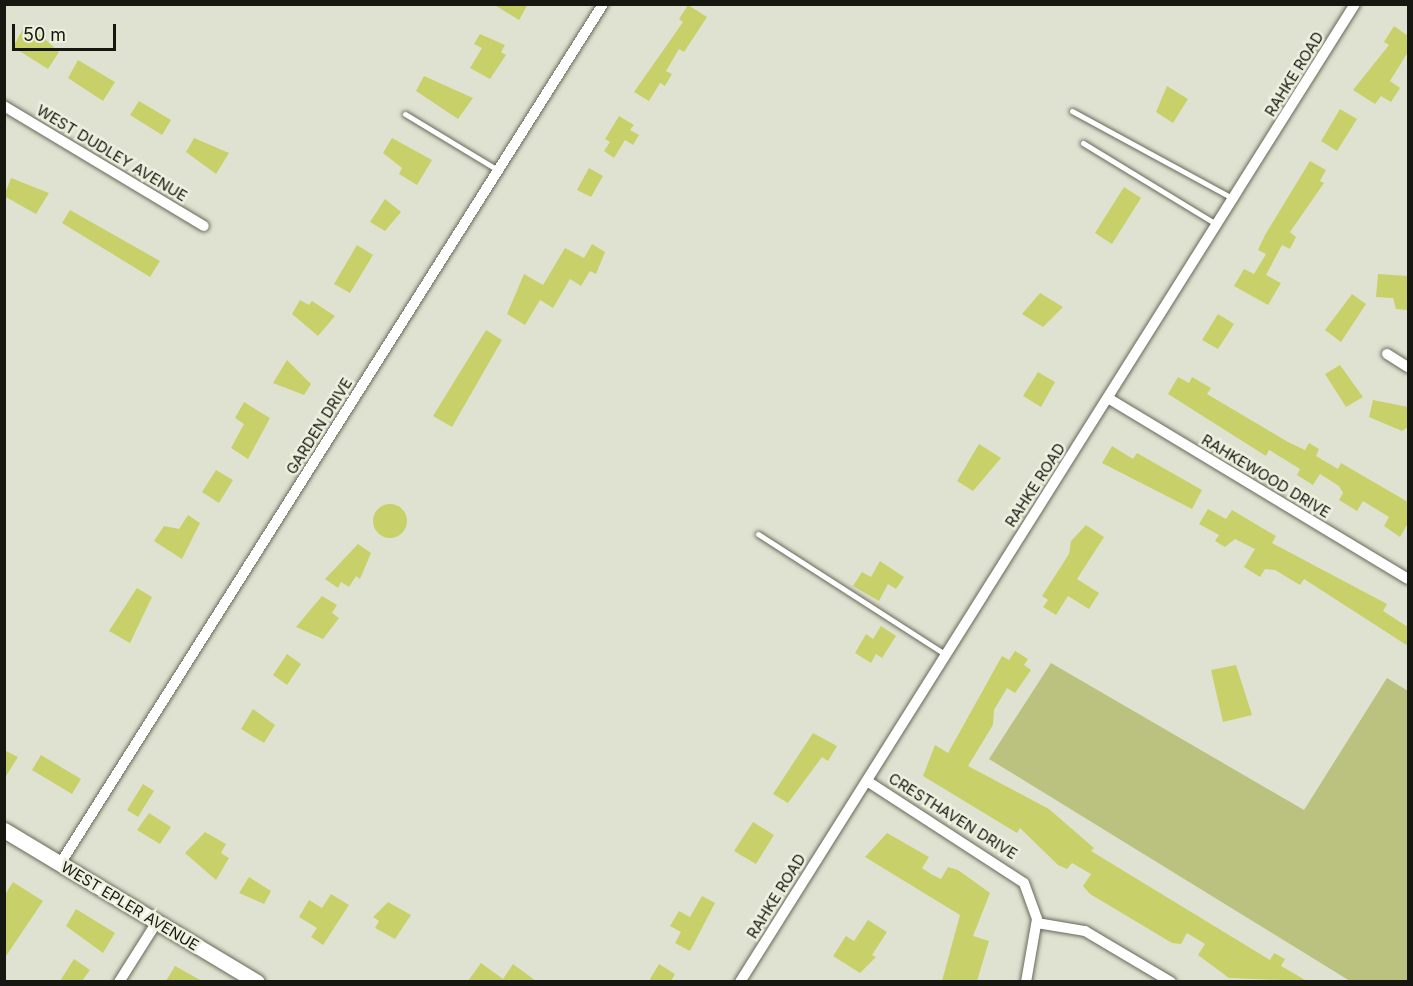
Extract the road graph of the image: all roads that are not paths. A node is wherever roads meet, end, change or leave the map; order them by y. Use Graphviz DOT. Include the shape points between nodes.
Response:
graph roads {
  1 [pos="603,4"];
  2 [pos="1355,4"];
  3 [pos="4,106"];
  4 [pos="1072,111"];
  5 [pos="405,114"];
  6 [pos="1083,143"];
  7 [pos="498,170"];
  8 [pos="1234,198"];
  9 [pos="1217,225"];
  10 [pos="204,226"];
  11 [pos="1387,354"];
  12 [pos="1408,367"];
  13 [pos="1108,398"];
  14 [pos="758,534"];
  15 [pos="1408,579"];
  16 [pos="945,654"];
  17 [pos="867,780"];
  18 [pos="6,834"];
  19 [pos="60,864"];
  20 [pos="157,922"];
  21 [pos="1036,923"];
  22 [pos="119,981"];
  23 [pos="256,981"];
  24 [pos="740,981"];
  25 [pos="1026,981"];
  26 [pos="1171,981"];
  1 -- 7 [label="street, GARDEN DRIVE"];
  2 -- 8 [label="street, RAHKE ROAD"];
  3 -- 10 [label="street, WEST DUDLEY AVENUE"];
  4 -- 8 [label="lane"];
  5 -- 7 [label="lane"];
  6 -- 9 [label="lane"];
  7 -- 19 [label="street, GARDEN DRIVE"];
  8 -- 9 [label="street, RAHKE ROAD"];
  9 -- 13 [label="street, RAHKE ROAD"];
  11 -- 12 [label="street"];
  13 -- 15 [label="street, RAHKEWOOD DRIVE"];
  13 -- 16 [label="street, RAHKE ROAD"];
  14 -- 16 [label="lane"];
  16 -- 17 [label="street, RAHKE ROAD"];
  17 -- 21 [label="street, CRESTHAVEN DRIVE" via="1014,873 1031,895"];
  17 -- 24 [label="street, RAHKE ROAD"];
  18 -- 19 [label="street, WEST EPLER AVENUE"];
  19 -- 20 [label="street, WEST EPLER AVENUE"];
  20 -- 22 [label="street"];
  20 -- 23 [label="street, WEST EPLER AVENUE"];
  21 -- 25 [label="street, CRESTHAVEN DRIVE"];
  21 -- 26 [label="street" via="1080,928"];
}
